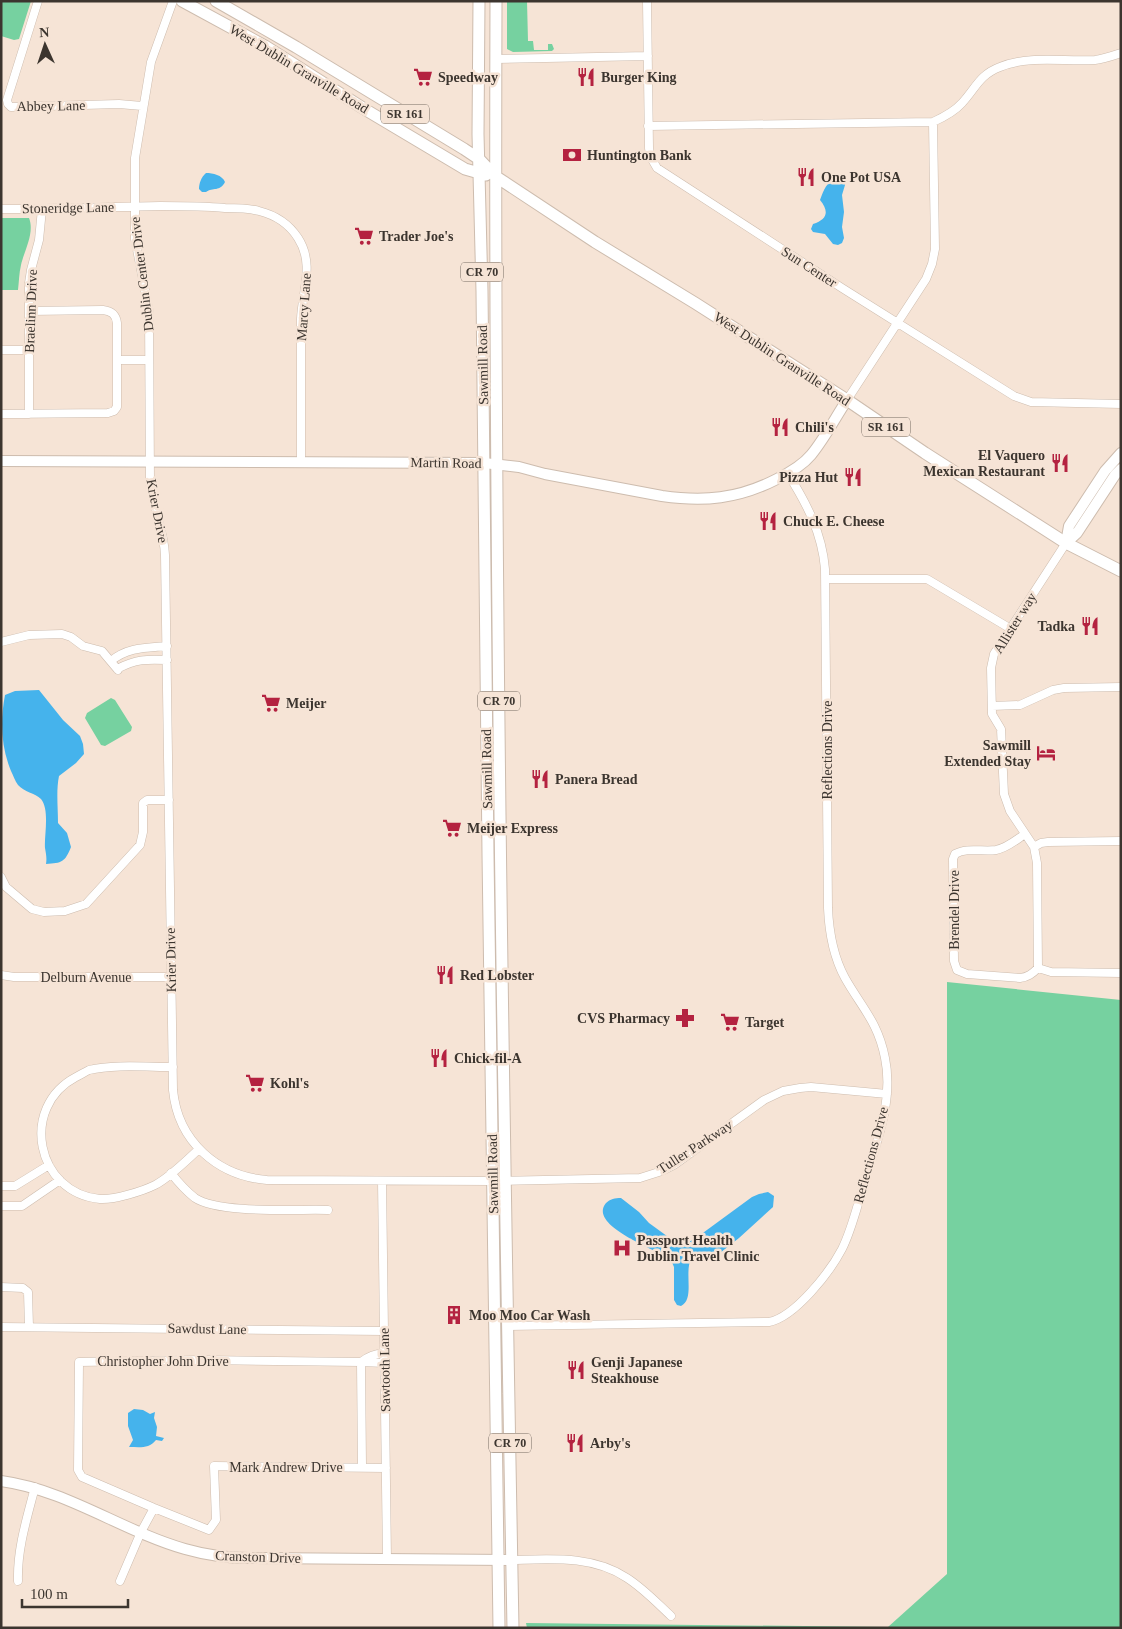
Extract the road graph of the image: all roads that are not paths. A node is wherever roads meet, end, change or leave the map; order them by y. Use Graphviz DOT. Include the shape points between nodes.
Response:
graph roads {
  1 [pos="38,1"];
  2 [pos="173,1"];
  3 [pos="182,1"];
  4 [pos="216,1"];
  5 [pos="479,1"];
  6 [pos="496,1"];
  7 [pos="647,1"];
  8 [pos="1121,53"];
  9 [pos="648,56"];
  10 [pos="496,60"];
  11 [pos="142,106"];
  12 [pos="933,122"];
  13 [pos="648,126"];
  14 [pos="479,159"];
  15 [pos="479,174"];
  16 [pos="495,176"];
  17 [pos="134,206"];
  18 [pos="1,209"];
  19 [pos="42,209"];
  20 [pos="29,311"];
  21 [pos="898,323"];
  22 [pos="1,350"];
  23 [pos="30,350"];
  24 [pos="117,360"];
  25 [pos="150,360"];
  26 [pos="847,400"];
  27 [pos="1121,404"];
  28 [pos="1,414"];
  29 [pos="30,414"];
  30 [pos="1121,453"];
  31 [pos="1,461"];
  32 [pos="301,462"];
  33 [pos="150,463"];
  34 [pos="484,463"];
  35 [pos="497,464"];
  36 [pos="1121,468"];
  37 [pos="788,474"];
  38 [pos="1066,544"];
  39 [pos="1121,571"];
  40 [pos="826,579"];
  41 [pos="1011,629"];
  42 [pos="1,642"];
  43 [pos="166,646"];
  44 [pos="167,660"];
  45 [pos="111,661"];
  46 [pos="1121,687"];
  47 [pos="992,706"];
  48 [pos="169,800"];
  49 [pos="1025,834"];
  50 [pos="1121,840"];
  51 [pos="1034,847"];
  52 [pos="1,877"];
  53 [pos="1038,968"];
  54 [pos="1120,972"];
  55 [pos="1,975"];
  56 [pos="172,977"];
  57 [pos="173,1067"];
  58 [pos="887,1094"];
  59 [pos="199,1149"];
  60 [pos="49,1165"];
  61 [pos="171,1173"];
  62 [pos="60,1180"];
  63 [pos="506,1180"];
  64 [pos="382,1181"];
  65 [pos="494,1181"];
  66 [pos="1,1186"];
  67 [pos="1,1206"];
  68 [pos="328,1210"];
  69 [pos="1,1287"];
  70 [pos="508,1326"];
  71 [pos="1,1327"];
  72 [pos="29,1327"];
  73 [pos="385,1331"];
  74 [pos="385,1354"];
  75 [pos="361,1362"];
  76 [pos="386,1363"];
  77 [pos="362,1468"];
  78 [pos="386,1468"];
  79 [pos="80,1474"];
  80 [pos="1,1481"];
  81 [pos="35,1487"];
  82 [pos="154,1508"];
  83 [pos="141,1532"];
  84 [pos="387,1559"];
  85 [pos="498,1560"];
  86 [pos="511,1560"];
  87 [pos="120,1580"];
  88 [pos="18,1581"];
  89 [pos="671,1616"];
  90 [pos="500,1628"];
  91 [pos="513,1628"];
  1 -- 11 [label="street, Abbey Lane" via="7,100 10,106"];
  2 -- 11 [label="street, Dublin Center Drive" via="153,54"];
  3 -- 15 [label="main road, West Dublin Granville Road / SR 161" via="245,34 366,110 465,169"];
  4 -- 14 [label="main road, West Dublin Granville Road / SR 161"];
  5 -- 14 [label="main road, Sawmill Road / CR 70"];
  6 -- 10 [label="main road, Sawmill Road / CR 70"];
  7 -- 9 [label="street, Sun Center"];
  8 -- 12 [label="street" via="1095,60 1026,61 1000,66 983,76 954,111"];
  9 -- 10 [label="street"];
  9 -- 13 [label="street, Sun Center"];
  10 -- 16 [label="main road, Sawmill Road / CR 70"];
  11 -- 17 [label="street, Dublin Center Drive" via="134,158"];
  12 -- 13 [label="street"];
  12 -- 21 [label="street" via="934,256 929,273"];
  13 -- 21 [label="street, Sun Center" via="650,156 664,174"];
  14 -- 15 [label="main road, Sawmill Road / CR 70"];
  14 -- 16 [label="main road, West Dublin Granville Road / SR 161"];
  15 -- 16 [label="main road, West Dublin Granville Road / SR 161"];
  15 -- 34 [label="main road, Sawmill Road / CR 70"];
  16 -- 26 [label="main road, West Dublin Granville Road / SR 161"];
  16 -- 35 [label="main road, Sawmill Road / CR 70"];
  17 -- 19 [label="street, Stoneridge Lane"];
  17 -- 25 [label="street, Dublin Center Drive" via="136,246 148,307"];
  17 -- 32 [label="street, Marcy Lane" via="253,210 275,217 298,238 308,268 302,309"];
  18 -- 19 [label="street, Stoneridge Lane"];
  19 -- 20 [label="street, Braelinn Drive" via="39,240 30,276"];
  20 -- 23 [label="street, Braelinn Drive"];
  20 -- 24 [label="street" via="112,312 116,319"];
  21 -- 26 [label="street"];
  21 -- 27 [label="street, Sun Center" via="1021,399 1046,404"];
  22 -- 23 [label="street"];
  23 -- 29 [label="street, Braelinn Drive"];
  24 -- 25 [label="street"];
  24 -- 29 [label="street" via="118,403 114,411"];
  25 -- 33 [label="street, Dublin Center Drive"];
  26 -- 37 [label="street, Martin Road" via="811,454"];
  26 -- 38 [label="main road, West Dublin Granville Road / SR 161"];
  28 -- 29 [label="street"];
  30 -- 38 [label="street" via="1105,471 1069,526"];
  31 -- 33 [label="street, Martin Road"];
  32 -- 33 [label="street, Martin Road"];
  32 -- 34 [label="street, Martin Road"];
  33 -- 43 [label="street, Krier Drive" via="152,493 165,549"];
  34 -- 35 [label="street, Martin Road"];
  34 -- 65 [label="main road, Sawmill Road / CR 70"];
  35 -- 37 [label="street, Martin Road" via="696,500 742,494"];
  35 -- 63 [label="main road, Sawmill Road / CR 70"];
  36 -- 38 [label="street" via="1078,533"];
  37 -- 40 [label="street, Reflections Drive" via="817,528"];
  38 -- 39 [label="main road, West Dublin Granville Road / SR 161"];
  38 -- 41 [label="street, Allister way"];
  40 -- 41 [label="street" via="927,579"];
  40 -- 58 [label="street, Reflections Drive" via="830,927 840,967 881,1039 886,1061"];
  41 -- 47 [label="street, Allister way" via="991,663"];
  42 -- 45 [label="street" via="29,635 62,634 83,646 102,651"];
  43 -- 44 [label="street, Krier Drive"];
  43 -- 45 [label="street" via="133,649"];
  44 -- 45 [label="street" via="134,661 118,669"];
  44 -- 48 [label="street, Krier Drive"];
  46 -- 47 [label="street" via="1064,688 1020,705"];
  47 -- 49 [label="street, Allister way" via="992,714 1002,735 1006,800"];
  48 -- 52 [label="street" via="143,802 140,845 95,896 78,908 56,912 32,909 6,887"];
  48 -- 56 [label="street, Krier Drive"];
  49 -- 51 [label="street, Allister way"];
  49 -- 53 [label="street, Brendel Drive" via="1001,849 965,850 953,859 954,965 961,973 1020,978"];
  50 -- 51 [label="street" via="1048,842"];
  51 -- 53 [label="street, Allister way"];
  53 -- 54 [label="street" via="1051,972"];
  55 -- 56 [label="street, Delburn Avenue"];
  56 -- 57 [label="street, Krier Drive"];
  57 -- 59 [label="street, Krier Drive" via="174,1098 179,1116"];
  57 -- 60 [label="street" via="89,1070 61,1087 48,1102 43,1120 42,1148"];
  58 -- 63 [label="street, Tuller Parkway" via="811,1087 783,1091 764,1100 674,1164 649,1176"];
  58 -- 70 [label="street, Reflections Drive" via="877,1141 843,1247 816,1286 784,1316 768,1322"];
  59 -- 61 [label="street"];
  59 -- 64 [label="street, Krier Drive" via="226,1169 255,1179"];
  60 -- 62 [label="street"];
  60 -- 66 [label="street" via="15,1186"];
  61 -- 62 [label="street" via="156,1185 111,1199 80,1194"];
  61 -- 68 [label="street" via="196,1198 210,1204 257,1209"];
  62 -- 67 [label="street" via="22,1206"];
  63 -- 65 [label="street, Tuller Parkway"];
  63 -- 70 [label="main road, Sawmill Road / CR 70"];
  64 -- 65 [label="street, Krier Drive"];
  64 -- 73 [label="street, Sawtooth Lane"];
  65 -- 85 [label="main road, Sawmill Road / CR 70"];
  69 -- 72 [label="street" via="23,1288 28,1292"];
  70 -- 86 [label="main road, Sawmill Road / CR 70"];
  71 -- 72 [label="street, Sawdust Lane"];
  72 -- 73 [label="street, Sawdust Lane"];
  73 -- 74 [label="street, Sawtooth Lane"];
  74 -- 75 [label="street, Christopher John Drive" via="368,1356"];
  74 -- 76 [label="street, Sawtooth Lane"];
  75 -- 76 [label="street, Christopher John Drive"];
  75 -- 77 [label="street, Mark Andrew Drive"];
  75 -- 79 [label="street, Christopher John Drive" via="79,1362"];
  76 -- 78 [label="street, Sawtooth Lane"];
  77 -- 78 [label="street, Mark Andrew Drive"];
  77 -- 82 [label="street, Mark Andrew Drive" via="214,1466 216,1520 209,1530"];
  78 -- 84 [label="street, Sawtooth Lane"];
  79 -- 82 [label="street, Mark Andrew Drive"];
  80 -- 81 [label="street, Cranston Drive"];
  81 -- 83 [label="street, Cranston Drive"];
  81 -- 88 [label="street" via="22,1536"];
  82 -- 83 [label="street"];
  83 -- 84 [label="street, Cranston Drive" via="183,1548 222,1557"];
  83 -- 87 [label="street"];
  84 -- 85 [label="street, Cranston Drive"];
  85 -- 86 [label="street"];
  85 -- 90 [label="main road, Sawmill Road / CR 70"];
  86 -- 89 [label="street" via="573,1560 602,1566 632,1581"];
  86 -- 91 [label="main road, Sawmill Road / CR 70"];
}
